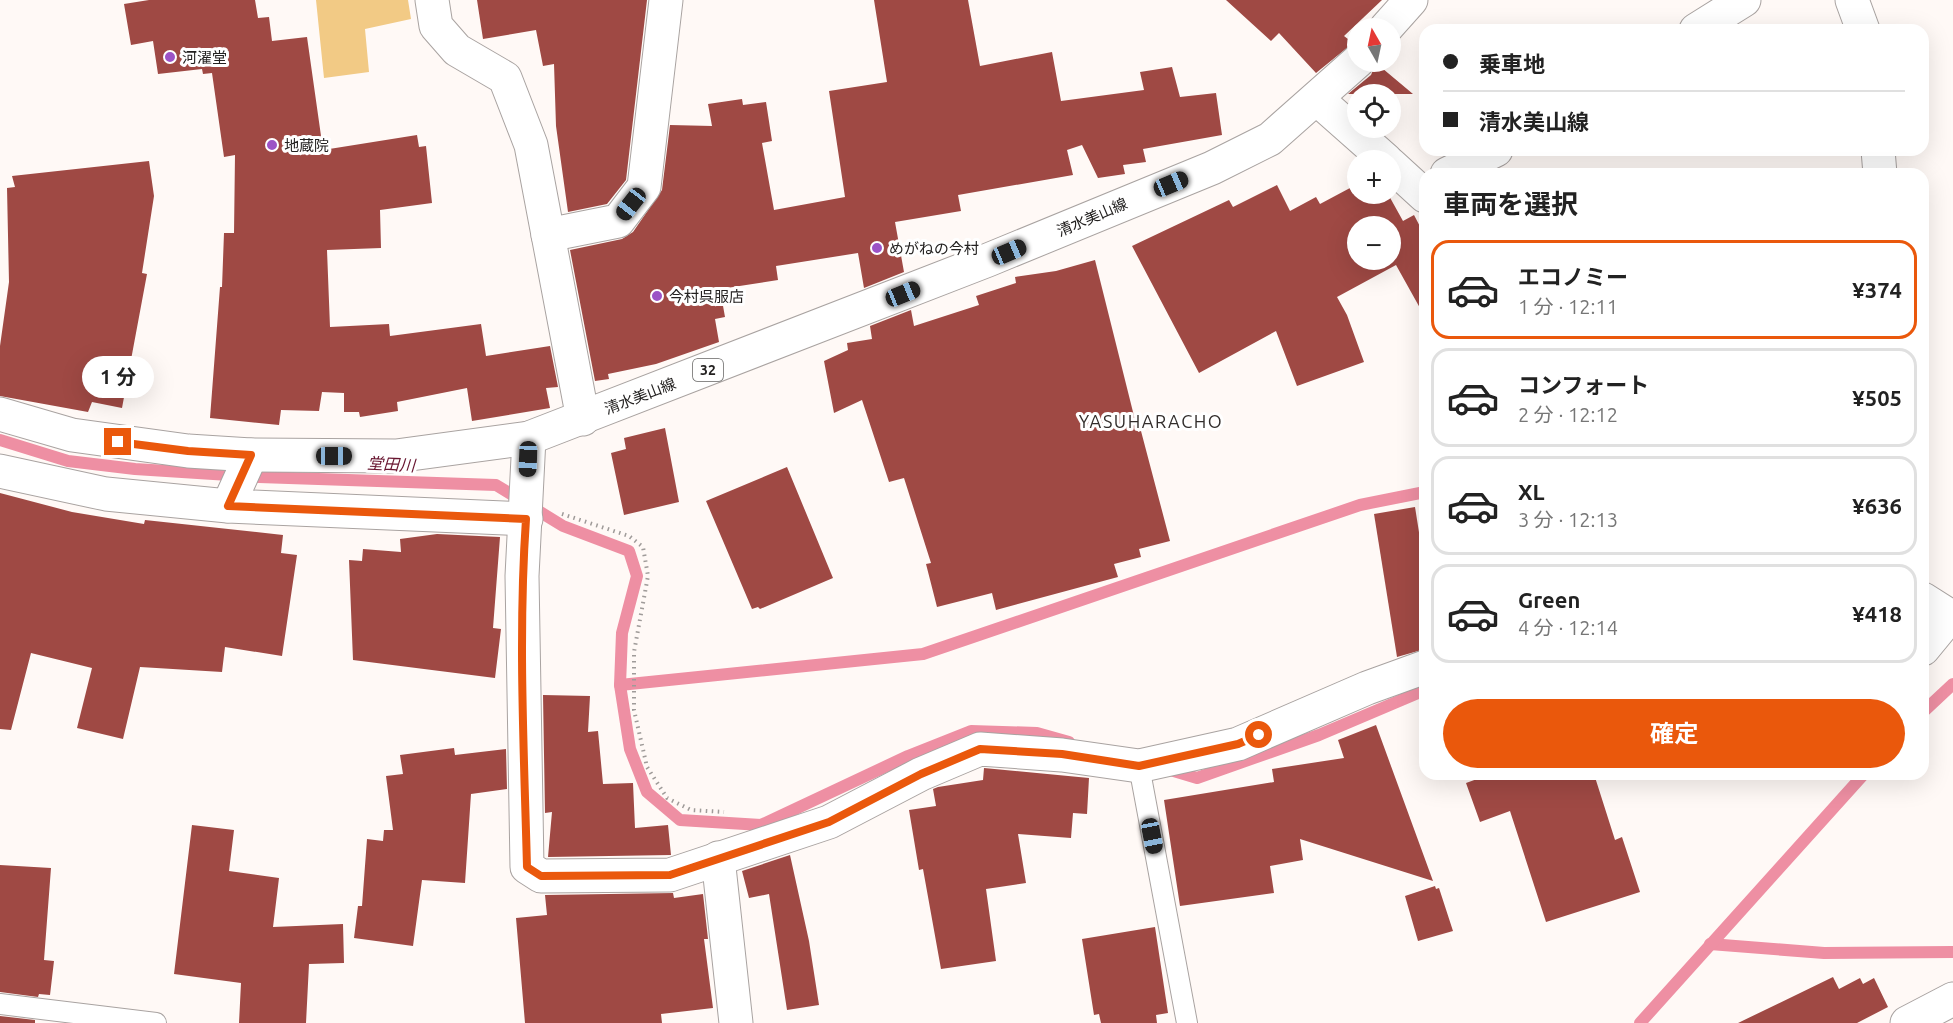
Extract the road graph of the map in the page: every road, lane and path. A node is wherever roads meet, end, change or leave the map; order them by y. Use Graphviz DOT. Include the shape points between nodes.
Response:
graph roads {
  1 [pos="432,0"];
  2 [pos="666,0"];
  3 [pos="1411,0"];
  4 [pos="1744,0"];
  5 [pos="1852,0"];
  6 [pos="1395,18"];
  7 [pos="1706,24"];
  8 [pos="1861,24"];
  9 [pos="1347,71"];
  10 [pos="1317,99"];
  11 [pos="1375,150"];
  12 [pos="1484,156"];
  13 [pos="1459,168"];
  14 [pos="1401,172"];
  15 [pos="1419,186"];
  16 [pos="548,235"];
  17 [pos="0,414"];
  18 [pos="583,419"];
  19 [pos="529,438"];
  20 [pos="0,471"];
  21 [pos="240,479"];
  22 [pos="526,519"];
  23 [pos="1942,611"];
  24 [pos="1929,637"];
  25 [pos="1419,669"];
  26 [pos="1139,766"];
  27 [pos="724,812"];
  28 [pos="718,858"];
  29 [pos="1953,999"];
  30 [pos="0,1004"];
  31 [pos="156,1023"];
  32 [pos="736,1023"];
  33 [pos="1187,1023"];
  34 [pos="1907,1023"];
  1 -- 16 [label="street" via="436,26 457,50 505,78 531,145"];
  2 -- 16 [label="street" via="644,187 618,221"];
  3 -- 6 [label="street"];
  4 -- 7 [label="street"];
  5 -- 8 [label="street"];
  9 -- 10 [label="street, 清水美山線 / 32"];
  10 -- 11 [label="street"];
  10 -- 18 [label="street, 清水美山線 / 32" via="1270,139 1212,168"];
  12 -- 13 [label="street"];
  14 -- 15 [label="street"];
  16 -- 18 [label="street"];
  17 -- 21 [label="street, 清水美山線 / 32" via="72,435 188,451"];
  18 -- 19 [label="street, 清水美山線 / 32"];
  19 -- 21 [label="street, 清水美山線 / 32"];
  19 -- 22 [label="street"];
  20 -- 21 [label="street" via="106,494"];
  21 -- 22 [label="street"];
  22 -- 27 [label="path" via="559,513 629,536 643,547 648,576 634,652 634,710 647,767 667,798 691,810"];
  22 -- 28 [label="street" via="522,640 527,867 541,876 670,875"];
  23 -- 24 [label="street"];
  25 -- 26 [label="street" via="1238,744"];
  26 -- 28 [label="street" via="1062,754 980,749 921,774 829,822"];
  26 -- 33 [label="lane"];
  28 -- 32 [label="street"];
  29 -- 34 [label="street"];
  30 -- 31 [label="lane"];
}
